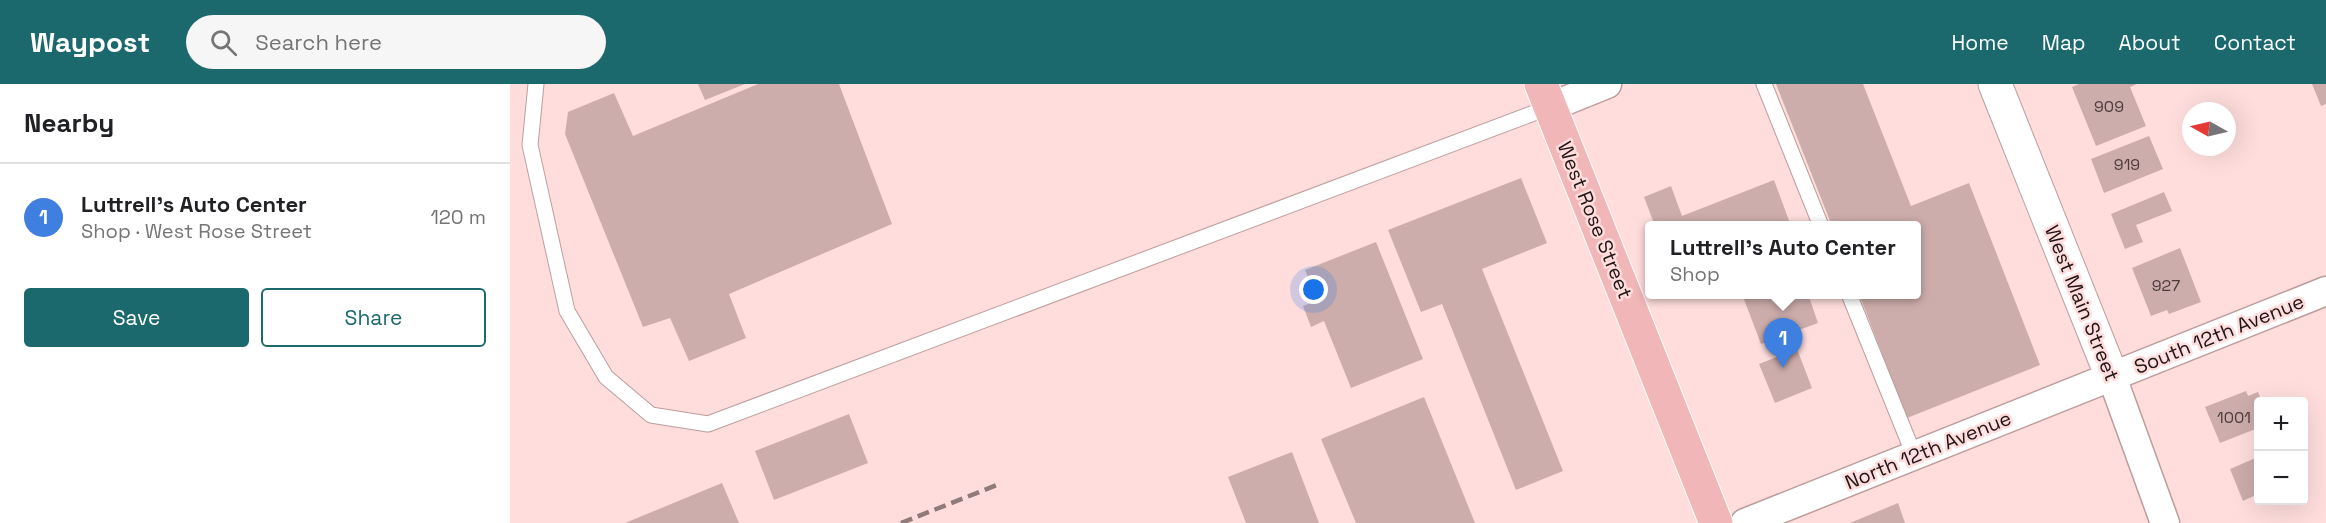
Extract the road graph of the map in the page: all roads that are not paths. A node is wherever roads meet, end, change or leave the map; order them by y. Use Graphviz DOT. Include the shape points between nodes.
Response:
graph roads {
  1 [pos="536,84"];
  2 [pos="1607,84"];
  3 [pos="1764,84"];
  4 [pos="1995,84"];
  5 [pos="1546,96"];
  6 [pos="1819,221"];
  7 [pos="2326,291"];
  8 [pos="1851,299"];
  9 [pos="2112,377"];
  10 [pos="1914,455"];
  11 [pos="1716,523"];
  12 [pos="1745,523"];
  13 [pos="2164,523"];
  1 -- 5 [label="lane" via="530,145 567,311 606,377 651,415 708,424"];
  2 -- 5 [label="street"];
  3 -- 6 [label="lane"];
  4 -- 9 [label="street, West Main Street"];
  5 -- 11 [label="main road, West Rose Street"];
  7 -- 9 [label="street, South 12th Avenue"];
  8 -- 10 [label="lane"];
  9 -- 10 [label="street, North 12th Avenue"];
  9 -- 13 [label="street, West Main Street"];
  10 -- 12 [label="street, North 12th Avenue"];
}
